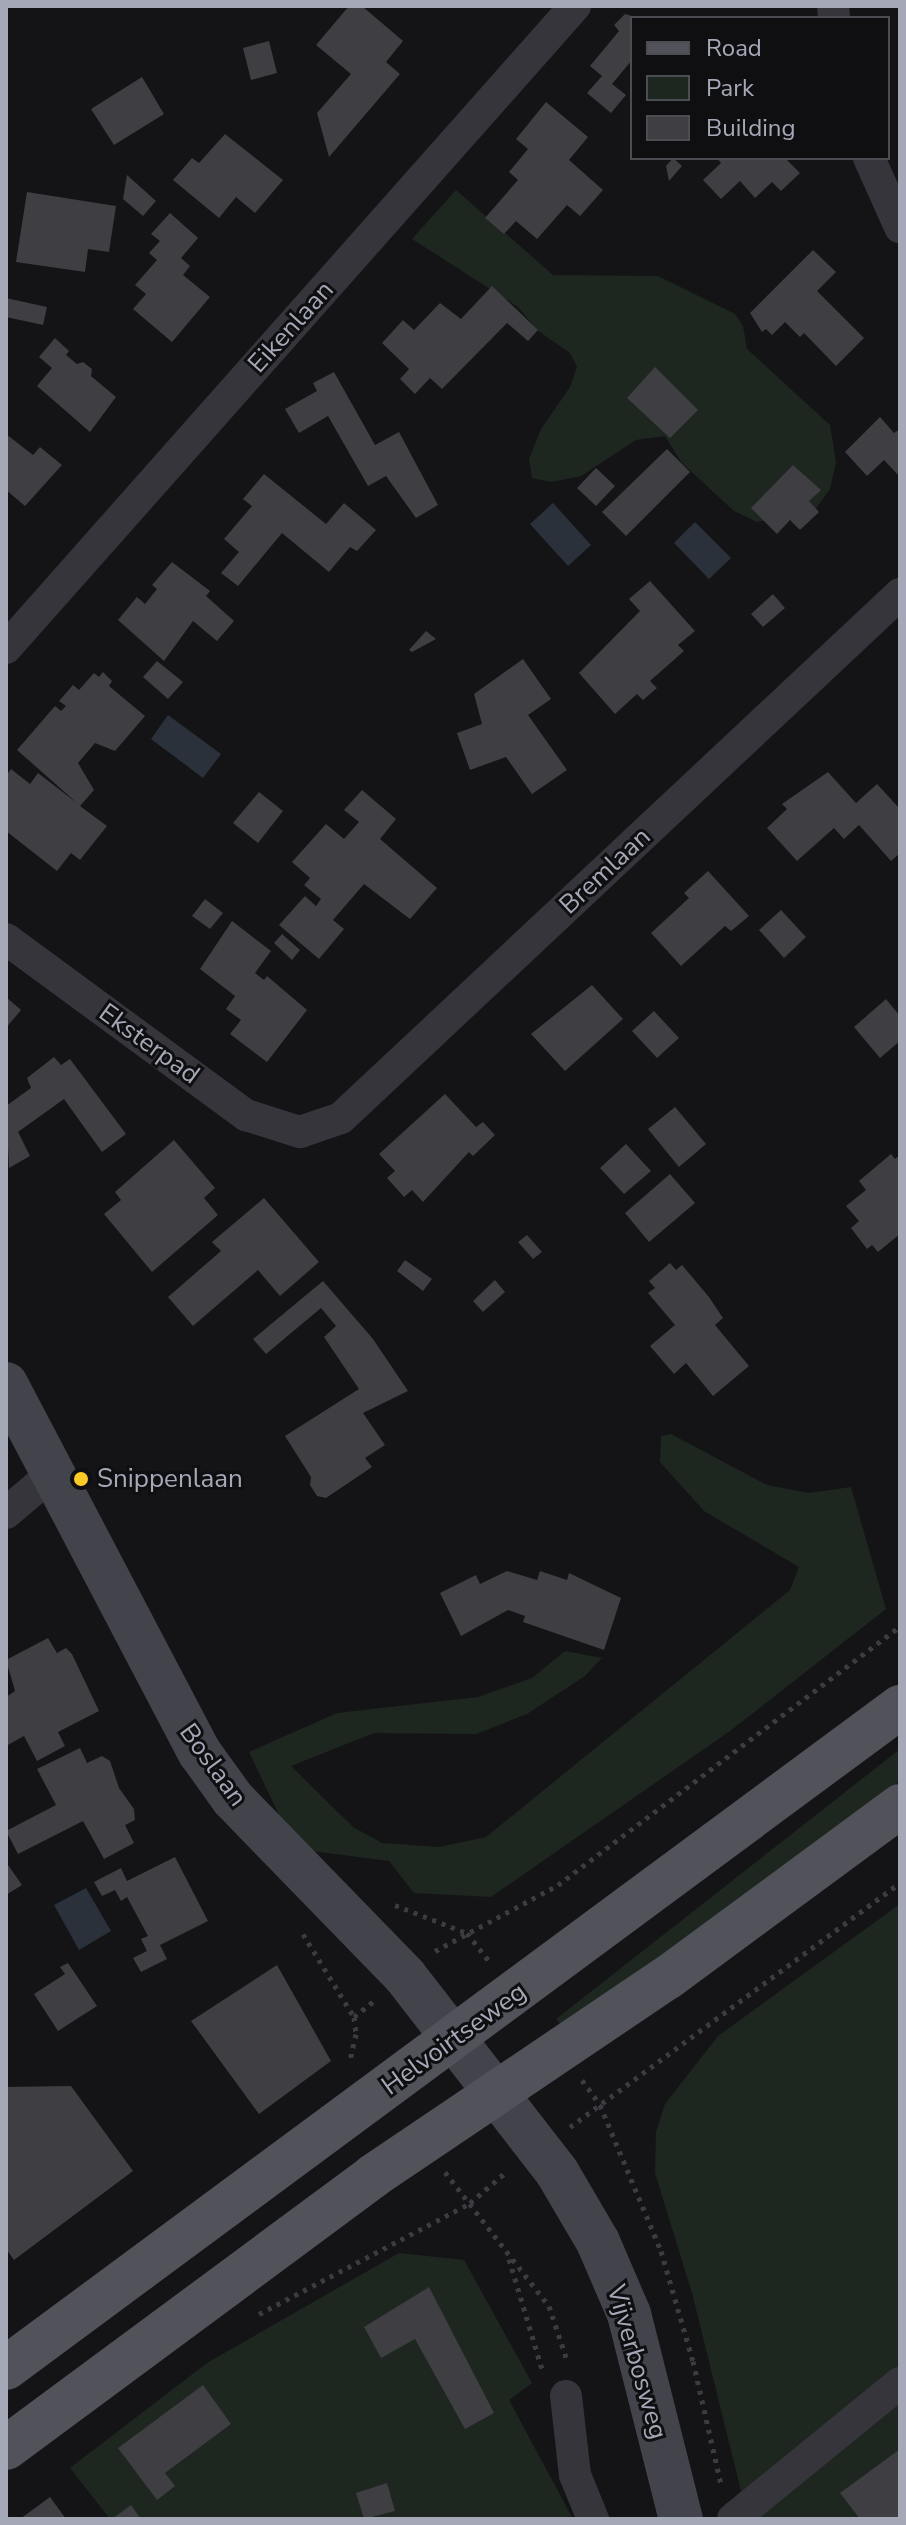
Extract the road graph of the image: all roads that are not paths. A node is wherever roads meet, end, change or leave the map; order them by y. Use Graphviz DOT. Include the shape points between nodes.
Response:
graph roads {
  1 [pos="575,6"];
  2 [pos="870,160"];
  3 [pos="900,227"];
  4 [pos="900,594"];
  5 [pos="6,648"];
  6 [pos="6,939"];
  7 [pos="300,1132"];
  8 [pos="6,1384"];
  9 [pos="52,1474"];
  10 [pos="6,1513"];
  11 [pos="900,1707"];
  12 [pos="900,1806"];
  13 [pos="452,2041"];
  14 [pos="496,2093"];
  15 [pos="6,2368"];
  16 [pos="900,2383"];
  17 [pos="556,2389"];
  18 [pos="6,2448"];
  19 [pos="593,2519"];
  20 [pos="681,2519"];
  21 [pos="733,2519"];
  1 -- 5 [label="street, Eikenlaan"];
  2 -- 3 [label="street"];
  4 -- 7 [label="street, Bremlaan" via="341,1118"];
  6 -- 7 [label="street, Eksterpad" via="246,1115"];
  8 -- 9 [label="main road, Boslaan"];
  9 -- 10 [label="street"];
  9 -- 13 [label="main road, Boslaan" via="200,1753 233,1799 405,1976"];
  11 -- 13 [label="main road, Helvoirtseweg"];
  12 -- 14 [label="main road" via="667,1978"];
  13 -- 14 [label="main road, Boslaan"];
  13 -- 15 [label="main road, Helvoirtseweg"];
  14 -- 18 [label="main road" via="373,2176"];
  14 -- 20 [label="main road, Vijverbosweg" via="540,2149 598,2242 629,2314"];
  16 -- 21 [label="street"];
  17 -- 19 [label="street" via="575,2475"];
}
